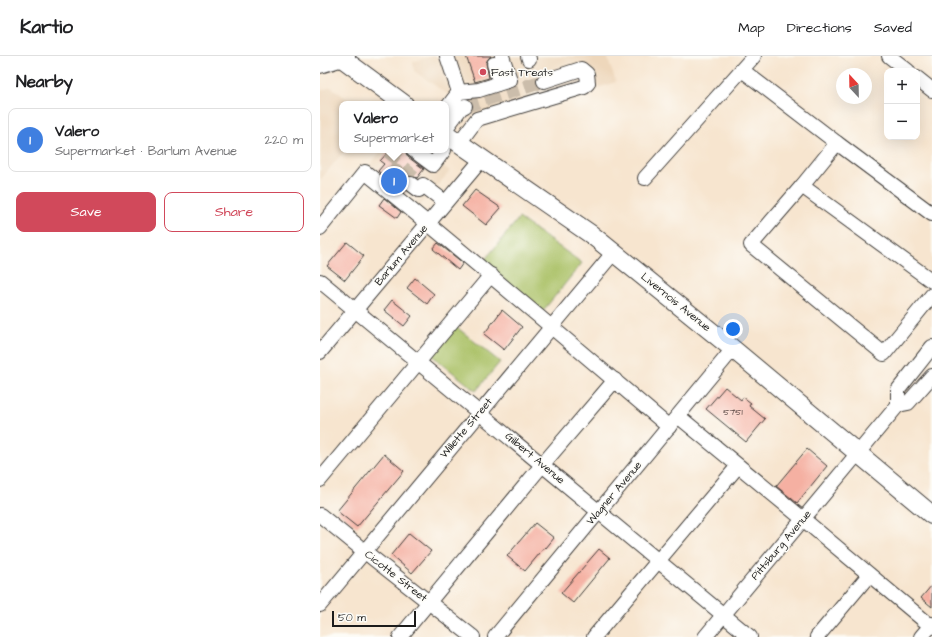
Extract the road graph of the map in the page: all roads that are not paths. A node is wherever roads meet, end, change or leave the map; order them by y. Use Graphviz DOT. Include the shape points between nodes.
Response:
graph roads {
  1 [pos="342,56"];
  2 [pos="447,56"];
  3 [pos="754,56"];
  4 [pos="888,56"];
  5 [pos="498,60"];
  6 [pos="320,64"];
  7 [pos="904,68"];
  8 [pos="742,70"];
  9 [pos="920,80"];
  10 [pos="544,81"];
  11 [pos="932,90"];
  12 [pos="459,92"];
  13 [pos="400,101"];
  14 [pos="449,105"];
  15 [pos="465,106"];
  16 [pos="449,140"];
  17 [pos="837,143"];
  18 [pos="441,153"];
  19 [pos="414,154"];
  20 [pos="482,159"];
  21 [pos="433,165"];
  22 [pos="644,178"];
  23 [pos="802,186"];
  24 [pos="445,202"];
  25 [pos="932,214"];
  26 [pos="428,222"];
  27 [pos="320,228"];
  28 [pos="614,252"];
  29 [pos="491,275"];
  30 [pos="320,280"];
  31 [pos="932,281"];
  32 [pos="932,295"];
  33 [pos="355,310"];
  34 [pos="552,326"];
  35 [pos="932,347"];
  36 [pos="733,349"];
  37 [pos="320,352"];
  38 [pos="418,362"];
  39 [pos="932,376"];
  40 [pos="615,380"];
  41 [pos="898,405"];
  42 [pos="480,412"];
  43 [pos="673,422"];
  44 [pos="858,453"];
  45 [pos="543,464"];
  46 [pos="738,466"];
  47 [pos="320,480"];
  48 [pos="599,511"];
  49 [pos="320,515"];
  50 [pos="932,515"];
  51 [pos="803,519"];
  52 [pos="364,551"];
  53 [pos="659,561"];
  54 [pos="869,574"];
  55 [pos="428,602"];
  56 [pos="320,605"];
  57 [pos="723,615"];
  58 [pos="932,625"];
  59 [pos="400,637"];
  60 [pos="473,637"];
  61 [pos="495,637"];
  62 [pos="594,637"];
  63 [pos="705,637"];
  64 [pos="750,637"];
  65 [pos="817,637"];
  66 [pos="921,637"];
  1 -- 6 [label="main road"];
  1 -- 13 [label="main road"];
  2 -- 12 [label="street"];
  3 -- 8 [label="street"];
  4 -- 7 [label="street"];
  5 -- 12 [label="street" via="510,80 479,90"];
  8 -- 17 [label="street"];
  8 -- 22 [label="street"];
  9 -- 11 [label="street"];
  10 -- 16 [label="street" via="581,69 587,74 588,83 584,87 477,118"];
  12 -- 14 [label="street"];
  15 -- 16 [label="street" via="461,108"];
  16 -- 20 [label="main road, Livernois Avenue"];
  17 -- 23 [label="street"];
  17 -- 25 [label="street"];
  18 -- 21 [label="street"];
  19 -- 21 [label="street"];
  20 -- 24 [label="street, Barlum Avenue"];
  20 -- 28 [label="main road, Livernois Avenue"];
  21 -- 24 [label="street" via="436,168 417,185"];
  23 -- 31 [label="street"];
  23 -- 32 [label="street" via="751,245 884,354"];
  24 -- 26 [label="street, Barlum Avenue"];
  26 -- 27 [label="street" via="365,172"];
  26 -- 29 [label="street"];
  26 -- 33 [label="street, Barlum Avenue"];
  28 -- 34 [label="street, Willette Street"];
  28 -- 36 [label="main road, Livernois Avenue"];
  29 -- 34 [label="street"];
  29 -- 38 [label="street"];
  30 -- 33 [label="street, Gilbert Avenue"];
  33 -- 37 [label="street, Barlum Avenue"];
  33 -- 38 [label="street, Gilbert Avenue"];
  34 -- 40 [label="street"];
  34 -- 42 [label="street, Willette Street"];
  35 -- 41 [label="street" via="898,390"];
  36 -- 43 [label="street, Wagner Avenue"];
  36 -- 44 [label="main road, Livernois Avenue"];
  38 -- 42 [label="street, Gilbert Avenue"];
  38 -- 47 [label="street"];
  39 -- 41 [label="street" via="908,403"];
  40 -- 43 [label="street"];
  40 -- 45 [label="street"];
  41 -- 44 [label="street, Pittsburg Avenue"];
  42 -- 45 [label="street, Gilbert Avenue"];
  42 -- 52 [label="street, Willette Street"];
  43 -- 46 [label="street"];
  43 -- 48 [label="street, Wagner Avenue"];
  44 -- 50 [label="main road, Livernois Avenue"];
  44 -- 51 [label="street, Pittsburg Avenue"];
  45 -- 48 [label="street, Gilbert Avenue"];
  45 -- 55 [label="street"];
  46 -- 51 [label="street"];
  46 -- 53 [label="street"];
  48 -- 53 [label="street, Gilbert Avenue"];
  48 -- 61 [label="street, Wagner Avenue"];
  49 -- 52 [label="street, Cicotte Street"];
  51 -- 54 [label="street"];
  51 -- 57 [label="street, Pittsburg Avenue"];
  52 -- 55 [label="street, Cicotte Street"];
  52 -- 56 [label="street, Willette Street"];
  53 -- 57 [label="street, Gilbert Avenue"];
  53 -- 62 [label="street"];
  54 -- 58 [label="street"];
  54 -- 65 [label="street"];
  55 -- 59 [label="street"];
  55 -- 60 [label="street, Cicotte Street"];
  57 -- 63 [label="street, Pittsburg Avenue"];
  57 -- 64 [label="street, Gilbert Avenue"];
  58 -- 66 [label="street"];
}
